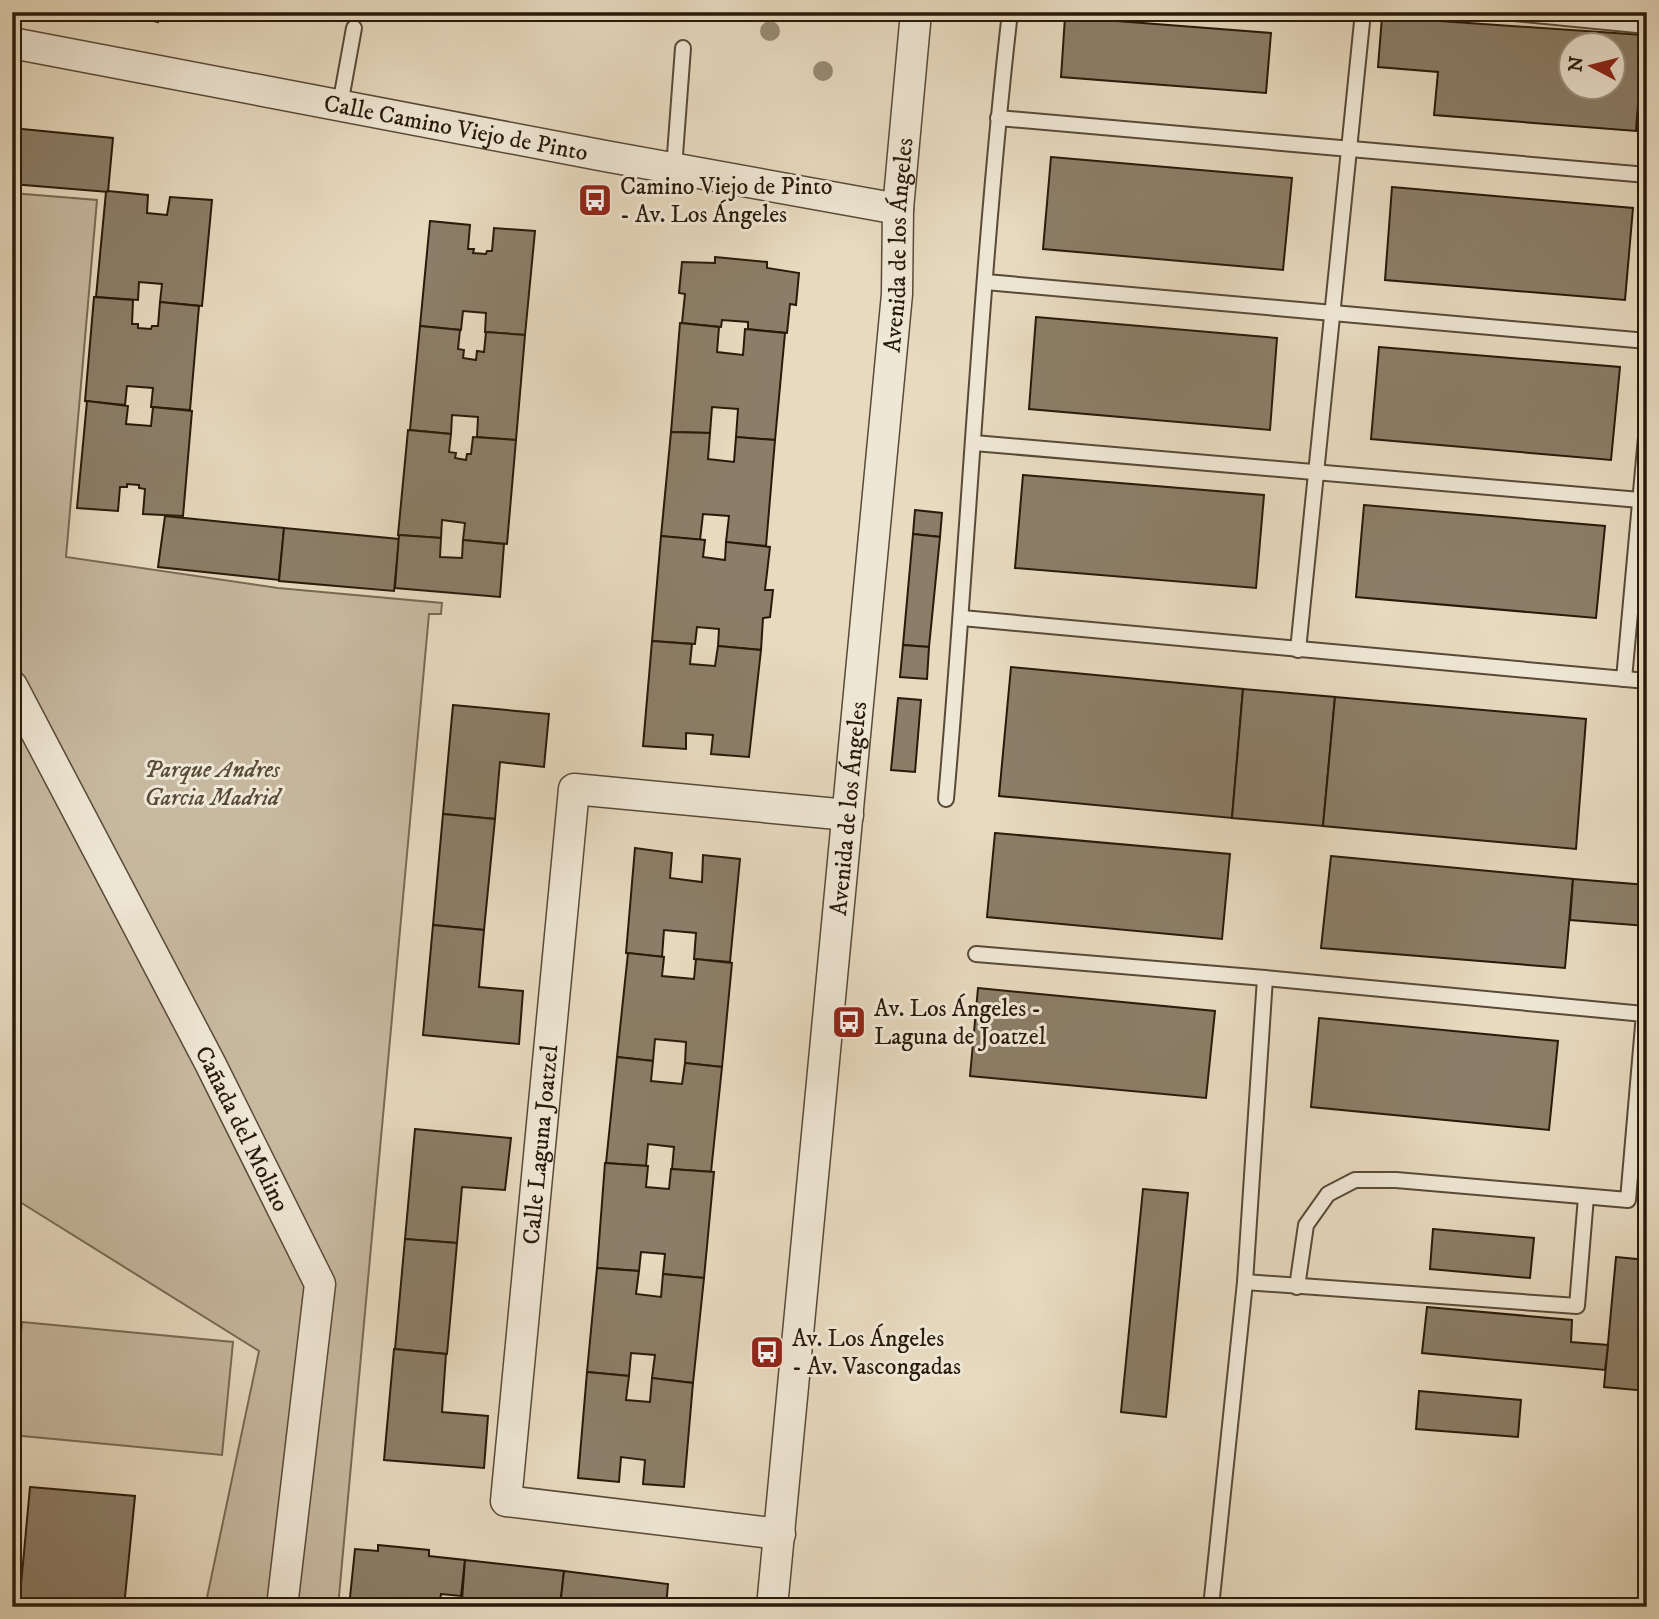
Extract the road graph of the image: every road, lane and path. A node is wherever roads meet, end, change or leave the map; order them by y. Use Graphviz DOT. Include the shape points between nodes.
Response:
graph roads {
  1 [pos="916,12"];
  2 [pos="1010,12"];
  3 [pos="1363,12"];
  4 [pos="1504,12"];
  5 [pos="1647,26"];
  6 [pos="354,28"];
  7 [pos="12,43"];
  8 [pos="683,48"];
  9 [pos="340,106"];
  10 [pos="998,118"];
  11 [pos="1349,149"];
  12 [pos="674,168"];
  13 [pos="1647,175"];
  14 [pos="898,209"];
  15 [pos="986,282"];
  16 [pos="1332,313"];
  17 [pos="1647,341"];
  18 [pos="1647,426"];
  19 [pos="974,443"];
  20 [pos="1316,472"];
  21 [pos="1640,500"];
  22 [pos="962,618"];
  23 [pos="1298,650"];
  24 [pos="1624,679"];
  25 [pos="1647,681"];
  26 [pos="12,686"];
  27 [pos="946,799"];
  28 [pos="848,815"];
  29 [pos="976,954"];
  30 [pos="1265,978"];
  31 [pos="1640,1160"];
  32 [pos="1586,1197"];
  33 [pos="1245,1282"];
  34 [pos="1297,1287"];
  35 [pos="780,1534"];
  36 [pos="282,1607"];
  37 [pos="772,1607"];
  38 [pos="1211,1607"];
  1 -- 14 [label="street, Avenida de los Ángeles"];
  2 -- 10 [label="lane"];
  3 -- 11 [label="lane"];
  4 -- 5 [label="lane"];
  6 -- 9 [label="lane"];
  7 -- 9 [label="street, Calle Camino Viejo de Pinto"];
  8 -- 12 [label="lane"];
  9 -- 12 [label="street, Calle Camino Viejo de Pinto"];
  10 -- 11 [label="lane"];
  10 -- 15 [label="lane"];
  11 -- 13 [label="lane"];
  11 -- 16 [label="lane"];
  12 -- 14 [label="street, Calle Camino Viejo de Pinto"];
  14 -- 28 [label="street, Avenida de los Ángeles" via="897,294"];
  15 -- 16 [label="lane"];
  15 -- 19 [label="lane"];
  16 -- 17 [label="lane"];
  16 -- 20 [label="lane"];
  18 -- 21 [label="lane"];
  19 -- 20 [label="lane"];
  19 -- 22 [label="lane"];
  20 -- 21 [label="lane"];
  20 -- 23 [label="lane"];
  21 -- 24 [label="lane"];
  22 -- 23 [label="lane"];
  22 -- 27 [label="lane"];
  23 -- 24 [label="lane"];
  24 -- 25 [label="lane"];
  26 -- 36 [label="street, Cañada del Molino" via="204,1051 320,1284"];
  28 -- 35 [label="street, Avenida de los Ángeles"];
  28 -- 35 [label="street, Calle Laguna Joatzel" via="573,789 506,1501"];
  29 -- 30 [label="lane"];
  30 -- 31 [label="lane" via="1644,1014"];
  30 -- 33 [label="lane"];
  31 -- 32 [label="lane" via="1628,1200"];
  32 -- 34 [label="lane" via="1354,1180 1328,1194 1306,1225"];
  32 -- 34 [label="lane" via="1577,1306"];
  33 -- 34 [label="lane"];
  33 -- 38 [label="lane"];
  35 -- 37 [label="street, Avenida de los Ángeles"];
}
